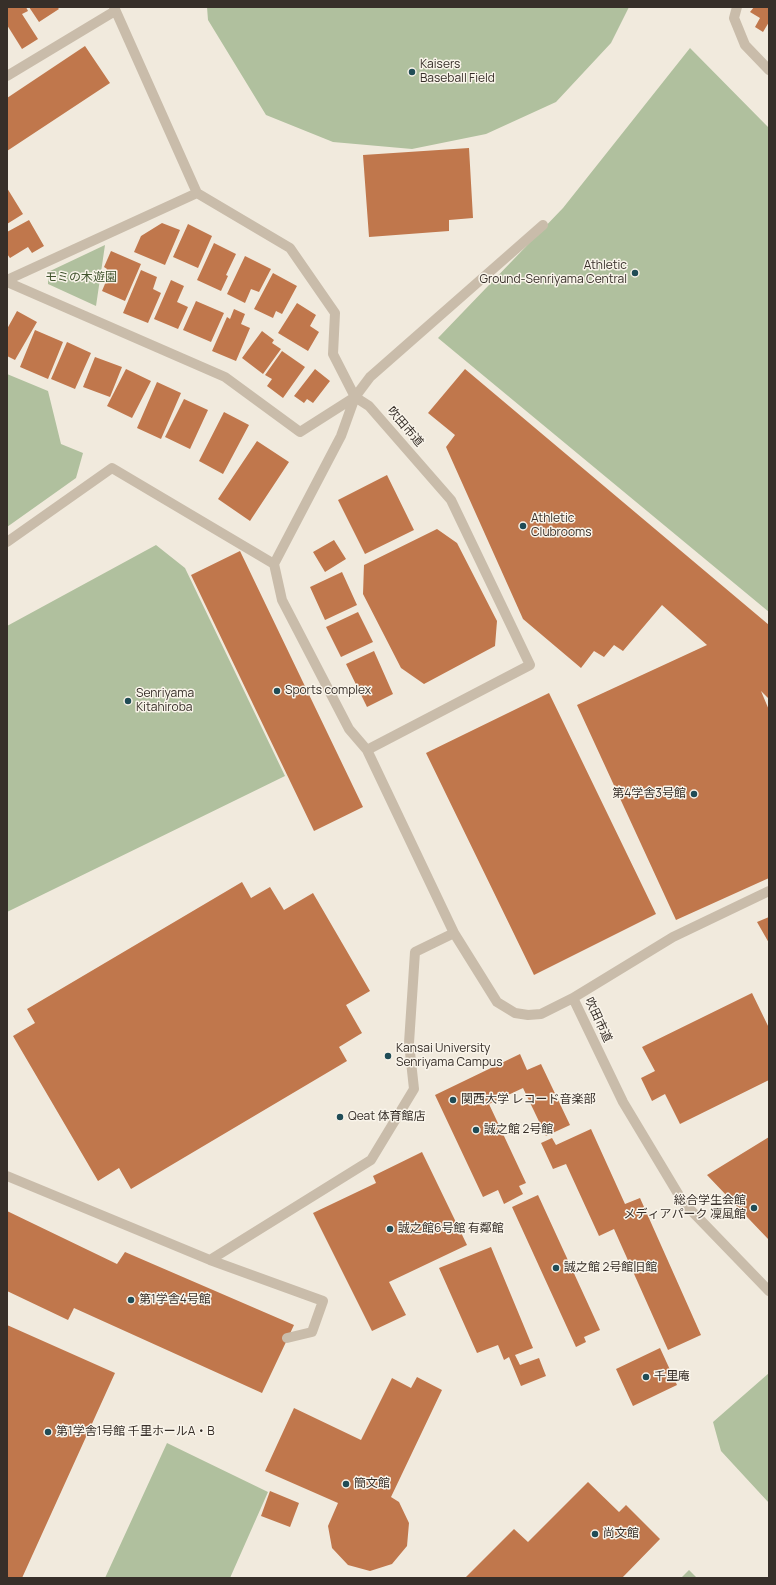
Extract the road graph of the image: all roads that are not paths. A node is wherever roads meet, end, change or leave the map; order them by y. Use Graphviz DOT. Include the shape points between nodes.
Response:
graph roads {
  1 [pos="738,7"];
  2 [pos="115,9"];
  3 [pos="769,70"];
  4 [pos="7,76"];
  5 [pos="196,193"];
  6 [pos="543,225"];
  7 [pos="7,281"];
  8 [pos="355,397"];
  9 [pos="7,542"];
  10 [pos="274,564"];
  11 [pos="367,750"];
  12 [pos="769,892"];
  13 [pos="454,933"];
  14 [pos="573,998"];
  15 [pos="7,1176"];
  16 [pos="210,1260"];
  17 [pos="769,1291"];
  18 [pos="287,1338"];
  1 -- 3 [label="street" via="734,18 745,45"];
  2 -- 4 [label="street"];
  2 -- 5 [label="street"];
  5 -- 7 [label="street"];
  5 -- 8 [label="street" via="290,248 335,314 333,354"];
  6 -- 8 [label="street" via="370,377"];
  7 -- 8 [label="street" via="225,377 300,432"];
  8 -- 10 [label="street" via="341,436"];
  8 -- 11 [label="street, 吹田市道" via="369,406 451,500 530,665"];
  9 -- 10 [label="street" via="112,468"];
  10 -- 11 [label="street, 吹田市道" via="282,600 349,729"];
  11 -- 13 [label="street, 吹田市道"];
  12 -- 14 [label="street" via="673,937"];
  13 -- 14 [label="street, 吹田市道" via="497,1002 504,1007 515,1013 541,1014"];
  13 -- 16 [label="street" via="415,952 409,1043 414,1089 371,1160"];
  14 -- 17 [label="street, 吹田市道" via="623,1102 683,1202"];
  15 -- 16 [label="street"];
  16 -- 18 [label="street" via="323,1301 312,1332"];
}
